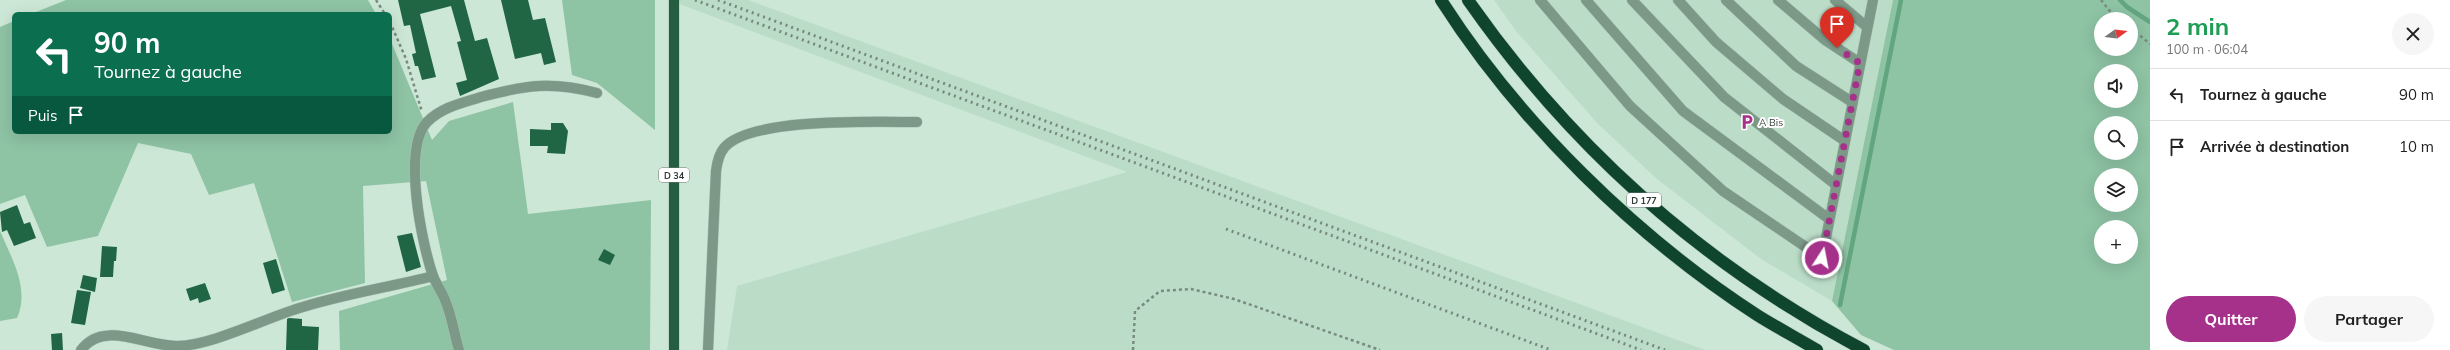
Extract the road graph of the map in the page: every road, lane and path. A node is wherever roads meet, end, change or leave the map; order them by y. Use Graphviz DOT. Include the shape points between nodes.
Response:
graph roads {
  1 [pos="376,0"];
  2 [pos="674,0"];
  3 [pos="1441,0"];
  4 [pos="1468,0"];
  5 [pos="1472,0"];
  6 [pos="1540,0"];
  7 [pos="1586,0"];
  8 [pos="1632,0"];
  9 [pos="1678,0"];
  10 [pos="1726,0"];
  11 [pos="1778,0"];
  12 [pos="1835,0"];
  13 [pos="1872,0"];
  14 [pos="2101,0"];
  15 [pos="384,12"];
  16 [pos="2110,12"];
  17 [pos="1484,23"];
  18 [pos="392,27"];
  19 [pos="1867,27"];
  20 [pos="2138,34"];
  21 [pos="2150,44"];
  22 [pos="1860,63"];
  23 [pos="597,94"];
  24 [pos="1852,102"];
  25 [pos="917,122"];
  26 [pos="426,124"];
  27 [pos="1845,141"];
  28 [pos="1836,185"];
  29 [pos="1829,219"];
  30 [pos="433,276"];
  31 [pos="81,350"];
  32 [pos="458,350"];
  33 [pos="674,350"];
  34 [pos="708,350"];
  35 [pos="1133,350"];
  36 [pos="1380,350"];
  37 [pos="1817,350"];
  38 [pos="1864,350"];
  1 -- 15 [label="path"];
  2 -- 33 [label="main road, D 34"];
  3 -- 37 [label="highway, D 177" via="1517,101 1556,144 1638,224 1714,285 1757,315"];
  4 -- 17 [label="highway, D 177"];
  5 -- 17 [label="highway"];
  6 -- 29 [label="street" via="1630,106 1723,191 1822,258"];
  7 -- 29 [label="street" via="1683,111"];
  8 -- 28 [label="street" via="1724,97"];
  9 -- 27 [label="street" via="1716,42 1783,100"];
  10 -- 24 [label="street" via="1796,66"];
  11 -- 22 [label="street" via="1825,40"];
  12 -- 19 [label="street"];
  13 -- 19 [label="street"];
  14 -- 16 [label="path"];
  17 -- 38 [label="highway, D 177" via="1529,80 1576,133 1670,224 1766,294 1821,328"];
  18 -- 26 [label="path" via="406,59"];
  19 -- 22 [label="street"];
  20 -- 21 [label="path"];
  22 -- 24 [label="street"];
  23 -- 26 [label="street" via="561,85 524,87 454,105"];
  24 -- 27 [label="street"];
  25 -- 34 [label="street" via="825,122 741,136 724,148 716,171"];
  26 -- 30 [label="street" via="417,150 410,195"];
  27 -- 28 [label="street"];
  28 -- 29 [label="street"];
  30 -- 31 [label="street" via="303,306 208,340 179,346 153,344 116,335 100,336 89,340"];
  30 -- 32 [label="street" via="446,301"];
  35 -- 36 [label="path" via="1134,311 1160,291 1191,289 1234,299"];
}
